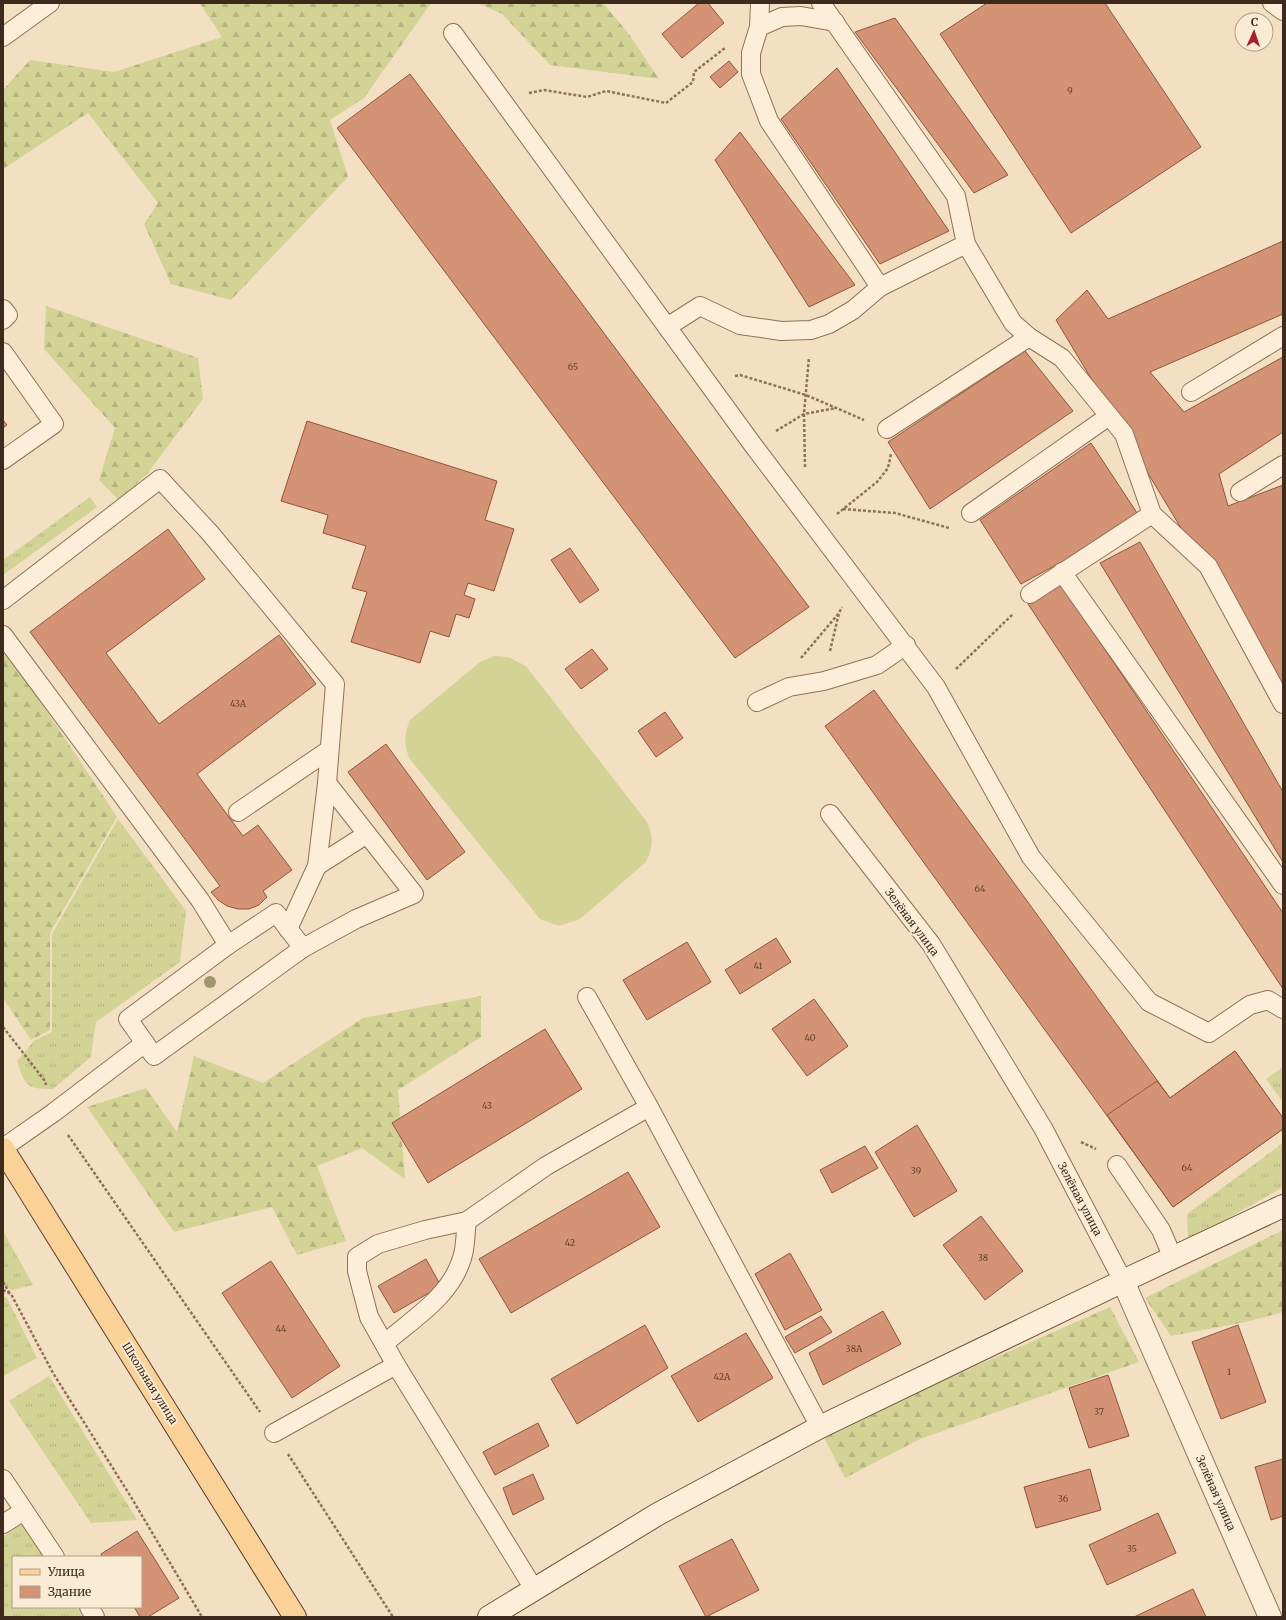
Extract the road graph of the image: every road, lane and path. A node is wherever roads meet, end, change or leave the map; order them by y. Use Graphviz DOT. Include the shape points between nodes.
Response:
graph roads {
  1 [pos="50,3"];
  2 [pos="760,3"];
  3 [pos="821,3"];
  4 [pos="1272,3"];
  5 [pos="1283,11"];
  6 [pos="835,22"];
  7 [pos="758,27"];
  8 [pos="453,33"];
  9 [pos="3,37"];
  10 [pos="501,98"];
  11 [pos="966,244"];
  12 [pos="880,287"];
  13 [pos="3,309"];
  14 [pos="3,320"];
  15 [pos="667,327"];
  16 [pos="811,330"];
  17 [pos="1283,336"];
  18 [pos="1029,337"];
  19 [pos="3,352"];
  20 [pos="707,380"];
  21 [pos="1191,392"];
  22 [pos="806,395"];
  23 [pos="836,408"];
  24 [pos="804,414"];
  25 [pos="1109,416"];
  26 [pos="887,429"];
  27 [pos="753,445"];
  28 [pos="3,460"];
  29 [pos="1283,465"];
  30 [pos="804,467"];
  31 [pos="1240,492"];
  32 [pos="843,509"];
  33 [pos="971,513"];
  34 [pos="1152,514"];
  35 [pos="817,529"];
  36 [pos="1062,572"];
  37 [pos="855,579"];
  38 [pos="1030,594"];
  39 [pos="3,600"];
  40 [pos="839,613"];
  41 [pos="3,635"];
  42 [pos="906,645"];
  43 [pos="824,681"];
  44 [pos="789,687"];
  45 [pos="936,687"];
  46 [pos="757,702"];
  47 [pos="1283,704"];
  48 [pos="329,750"];
  49 [pos="327,782"];
  50 [pos="238,812"];
  51 [pos="830,814"];
  52 [pos="367,834"];
  53 [pos="317,866"];
  54 [pos="1283,885"];
  55 [pos="288,929"];
  56 [pos="228,945"];
  57 [pos="303,948"];
  58 [pos="587,996"];
  59 [pos="1283,1009"];
  60 [pos="3,1027"];
  61 [pos="145,1043"];
  62 [pos="649,1107"];
  63 [pos="53,1113"];
  64 [pos="3,1148"];
  65 [pos="1117,1165"];
  66 [pos="1283,1206"];
  67 [pos="467,1221"];
  68 [pos="1173,1258"];
  69 [pos="1123,1281"];
  70 [pos="3,1282"];
  71 [pos="3,1290"];
  72 [pos="11,1294"];
  73 [pos="385,1343"];
  74 [pos="396,1365"];
  75 [pos="820,1427"];
  76 [pos="274,1433"];
  77 [pos="3,1479"];
  78 [pos="24,1511"];
  79 [pos="3,1524"];
  80 [pos="54,1556"];
  81 [pos="534,1589"];
  82 [pos="90,1608"];
  83 [pos="95,1617"];
  84 [pos="202,1617"];
  85 [pos="295,1617"];
  86 [pos="393,1617"];
  87 [pos="489,1617"];
  88 [pos="1270,1617"];
  1 -- 9 [label="lane"];
  2 -- 7 [label="lane"];
  3 -- 6 [label="lane"];
  4 -- 5 [label="lane"];
  6 -- 7 [label="lane" via="801,16 782,17"];
  6 -- 11 [label="lane" via="956,196"];
  7 -- 10 [label="path" via="733,41 694,72 693,82 666,102 606,91 587,97 544,90"];
  7 -- 12 [label="lane" via="751,53 751,74 769,121"];
  8 -- 10 [label="lane"];
  10 -- 15 [label="lane"];
  11 -- 12 [label="lane"];
  11 -- 18 [label="lane" via="1013,323"];
  12 -- 16 [label="lane" via="853,310 829,324"];
  13 -- 14 [label="lane" via="8,314"];
  15 -- 16 [label="lane" via="700,306 740,325 781,331"];
  15 -- 20 [label="lane"];
  16 -- 22 [label="path"];
  17 -- 21 [label="lane"];
  18 -- 25 [label="lane" via="1062,358"];
  18 -- 26 [label="lane"];
  19 -- 28 [label="lane" via="54,424"];
  20 -- 22 [label="path" via="740,375"];
  20 -- 27 [label="lane"];
  22 -- 23 [label="path"];
  22 -- 24 [label="path"];
  23 -- 24 [label="path"];
  23 -- 26 [label="path"];
  24 -- 27 [label="path"];
  24 -- 30 [label="path"];
  25 -- 33 [label="lane"];
  25 -- 34 [label="lane" via="1124,434"];
  26 -- 32 [label="path" via="892,450 888,468 877,482"];
  27 -- 35 [label="lane"];
  29 -- 31 [label="lane"];
  32 -- 33 [label="path" via="895,513 964,533"];
  32 -- 35 [label="path"];
  34 -- 36 [label="lane"];
  34 -- 47 [label="lane" via="1208,566"];
  35 -- 37 [label="lane"];
  36 -- 38 [label="lane"];
  36 -- 54 [label="lane"];
  37 -- 40 [label="path"];
  37 -- 42 [label="lane"];
  38 -- 45 [label="path" via="1012,616"];
  39 -- 48 [label="lane" via="160,479 210,533 335,684"];
  40 -- 43 [label="path"];
  40 -- 44 [label="path" via="795,664"];
  41 -- 56 [label="lane" via="200,900"];
  42 -- 43 [label="lane" via="877,665"];
  42 -- 45 [label="lane"];
  43 -- 44 [label="lane"];
  44 -- 46 [label="lane"];
  45 -- 59 [label="lane" via="1031,857 1149,1002 1209,1033 1250,1006 1268,1000"];
  48 -- 49 [label="lane"];
  48 -- 50 [label="lane"];
  49 -- 52 [label="lane"];
  49 -- 53 [label="lane"];
  51 -- 69 [label="lane, Зелёная улица" via="931,944 1043,1128"];
  52 -- 53 [label="lane"];
  52 -- 57 [label="lane" via="414,894 356,919"];
  53 -- 55 [label="lane"];
  55 -- 56 [label="lane" via="276,913"];
  55 -- 57 [label="lane"];
  56 -- 61 [label="lane" via="128,1019"];
  57 -- 61 [label="lane" via="154,1056"];
  58 -- 62 [label="lane"];
  60 -- 63 [label="path" via="45,1081"];
  61 -- 63 [label="lane"];
  62 -- 67 [label="lane" via="546,1166"];
  62 -- 75 [label="lane"];
  63 -- 64 [label="lane"];
  63 -- 76 [label="path"];
  64 -- 85 [label="main road, Школьная улица"];
  65 -- 68 [label="lane" via="1161,1230"];
  66 -- 68 [label="street"];
  67 -- 73 [label="lane" via="463,1257 455,1278 442,1295"];
  67 -- 73 [label="lane" via="378,1244 357,1257 357,1271 369,1317"];
  68 -- 69 [label="street"];
  69 -- 75 [label="street"];
  69 -- 88 [label="street, Зелёная улица"];
  70 -- 72 [label="path"];
  71 -- 72 [label="path"];
  72 -- 84 [label="path" via="53,1373"];
  73 -- 74 [label="lane"];
  74 -- 76 [label="lane"];
  74 -- 81 [label="lane"];
  75 -- 81 [label="street" via="658,1514"];
  76 -- 86 [label="path"];
  77 -- 78 [label="lane"];
  78 -- 79 [label="lane"];
  78 -- 80 [label="lane"];
  81 -- 87 [label="street"];
  82 -- 83 [label="lane"];
}
